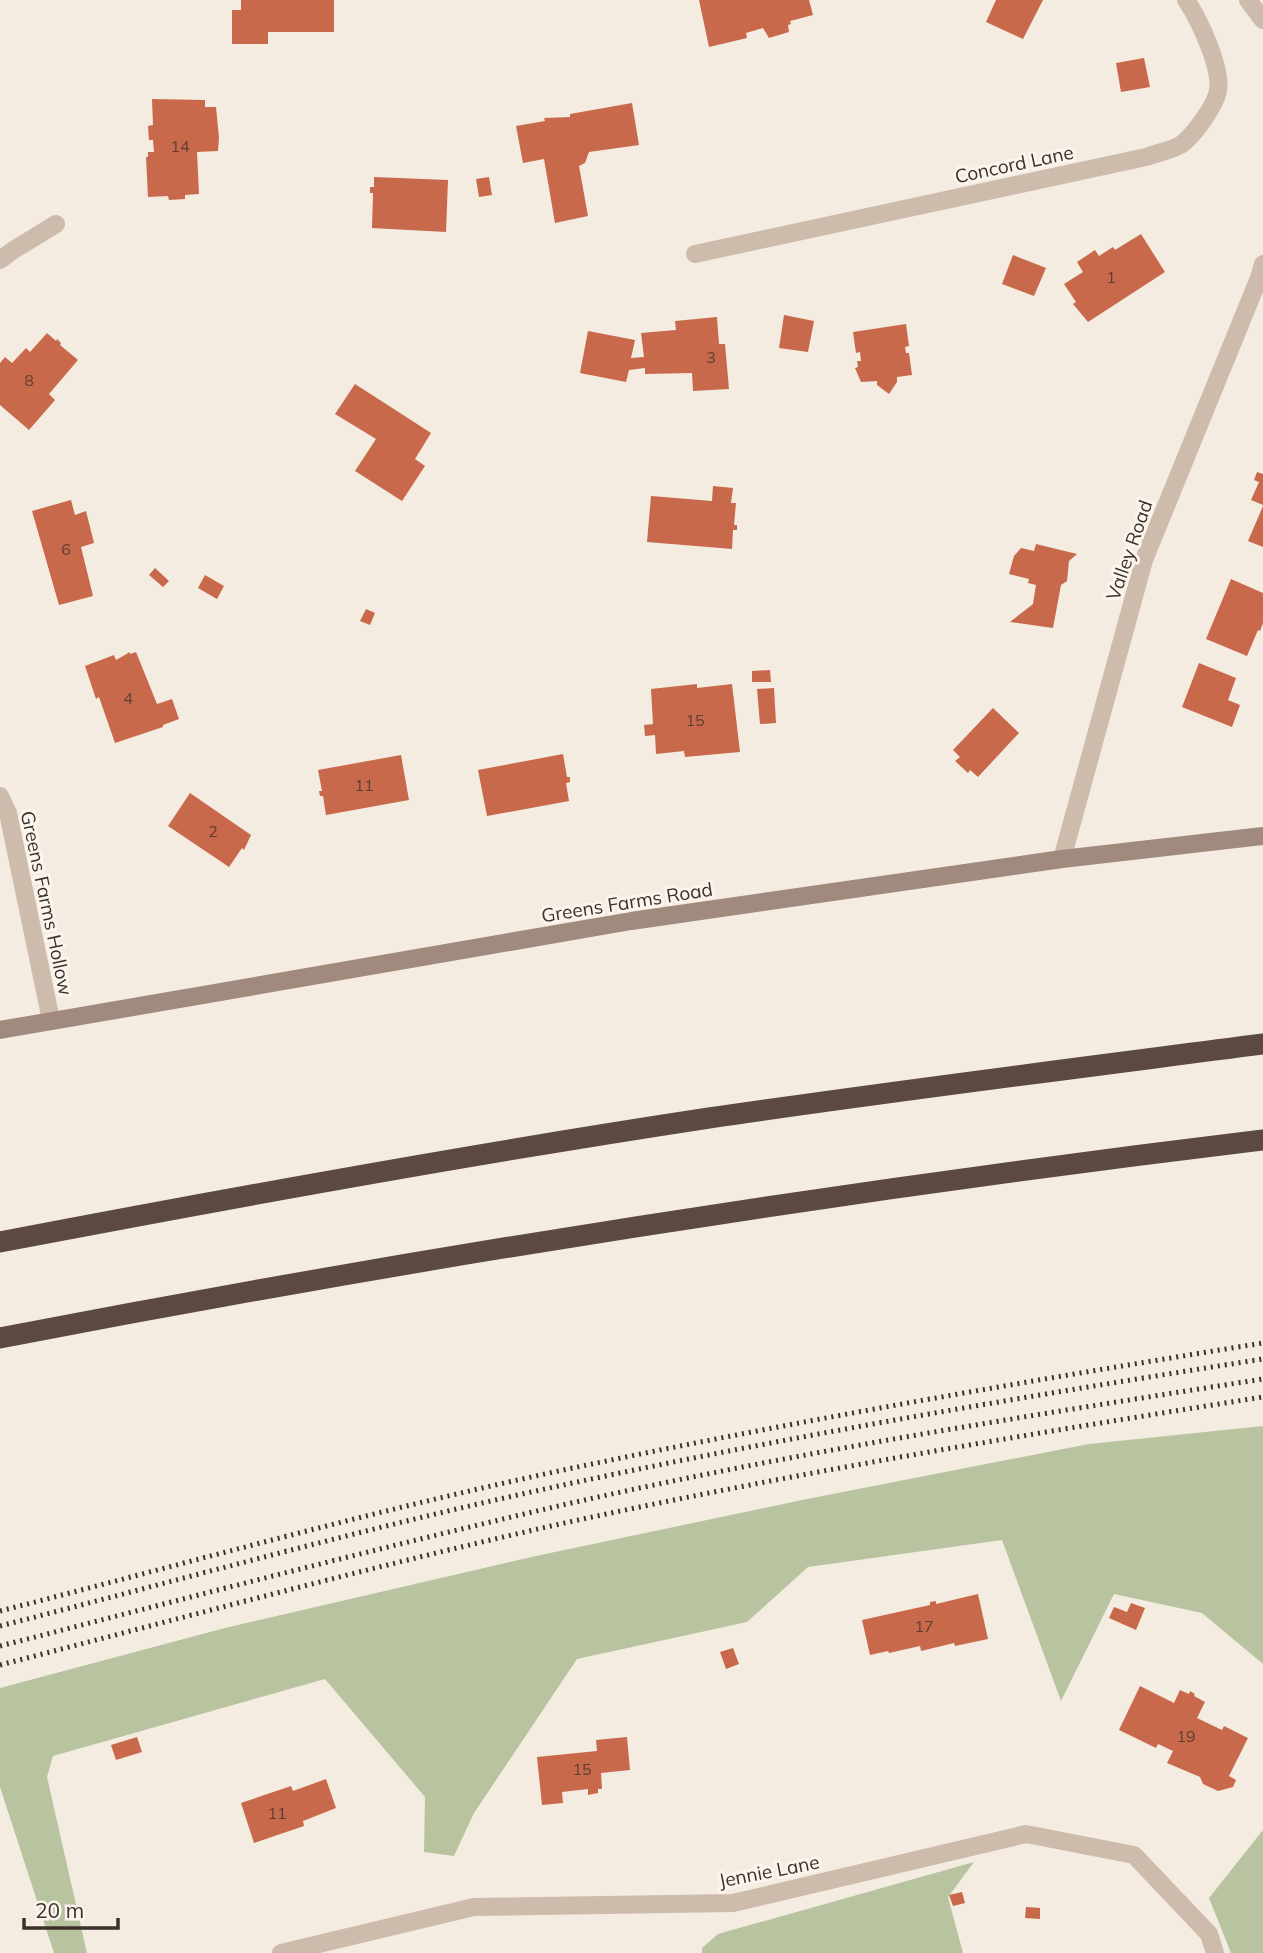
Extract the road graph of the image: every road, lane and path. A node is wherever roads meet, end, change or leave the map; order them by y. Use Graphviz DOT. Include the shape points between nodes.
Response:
graph roads {
  1 [pos="1186,0"];
  2 [pos="1248,0"];
  3 [pos="1263,20"];
  4 [pos="56,224"];
  5 [pos="695,254"];
  6 [pos="0,260"];
  7 [pos="1263,264"];
  8 [pos="0,796"];
  9 [pos="1263,836"];
  10 [pos="1062,859"];
  11 [pos="51,1020"];
  12 [pos="0,1030"];
  13 [pos="1263,1044"];
  14 [pos="1263,1140"];
  15 [pos="0,1242"];
  16 [pos="0,1338"];
  17 [pos="281,1953"];
  18 [pos="1215,1953"];
  1 -- 5 [label="street, Concord Lane" via="1205,34 1218,90 1204,119 1181,144 1146,157"];
  2 -- 3 [label="street"];
  4 -- 6 [label="street"];
  7 -- 10 [label="street, Valley Road" via="1144,561"];
  8 -- 11 [label="street, Greens Farms Hollow" via="8,813"];
  9 -- 10 [label="main road, Greens Farms Road"];
  10 -- 11 [label="main road, Greens Farms Road" via="631,921"];
  11 -- 12 [label="main road, Greens Farms Road"];
  13 -- 15 [label="highway" via="682,1123 363,1175"];
  14 -- 16 [label="highway" via="850,1194 523,1245"];
  17 -- 18 [label="street, Jennie Lane" via="474,1907 733,1903 1026,1833 1134,1855 1209,1934"];
}
